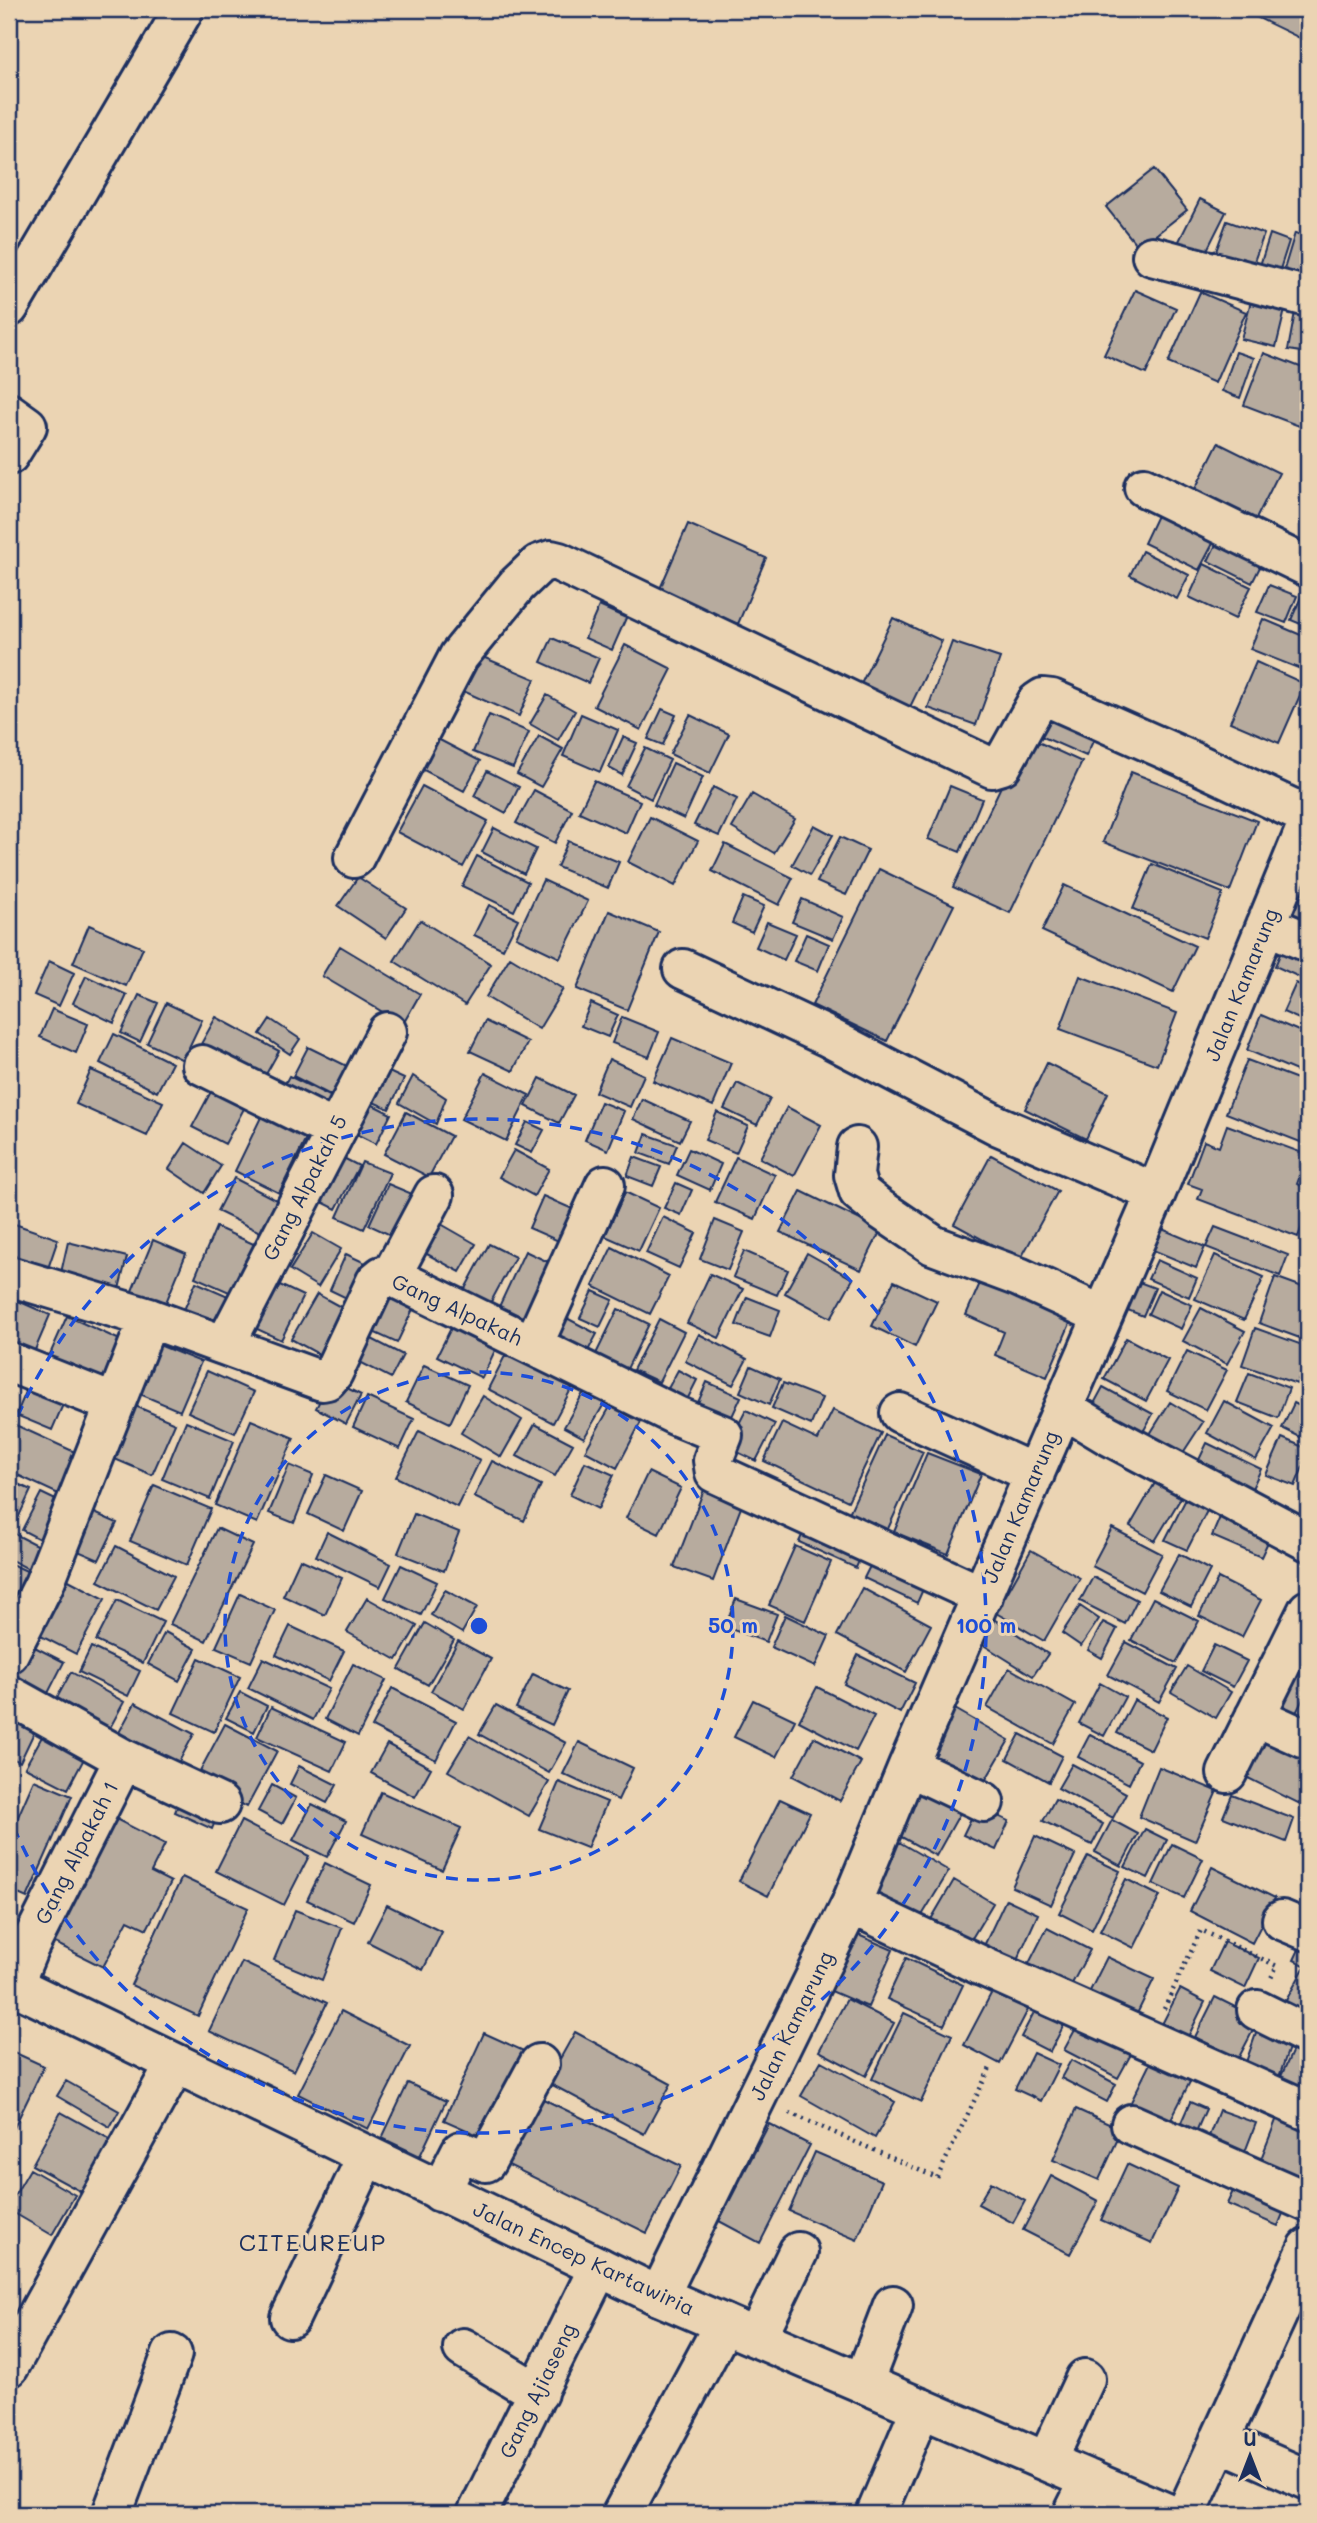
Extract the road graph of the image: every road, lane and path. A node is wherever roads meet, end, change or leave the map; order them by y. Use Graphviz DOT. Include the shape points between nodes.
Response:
graph roads {
  1 [pos="184,9"];
  2 [pos="1152,256"];
  3 [pos="1308,297"];
  4 [pos="9,307"];
  5 [pos="9,413"];
  6 [pos="9,455"];
  7 [pos="1144,487"];
  8 [pos="1308,567"];
  9 [pos="1308,816"];
  10 [pos="1308,823"];
  11 [pos="354,858"];
  12 [pos="1266,926"];
  13 [pos="1308,942"];
  14 [pos="683,969"];
  15 [pos="387,1031"];
  16 [pos="202,1065"];
  17 [pos="334,1130"];
  18 [pos="857,1146"];
  19 [pos="606,1185"];
  20 [pos="1156,1193"];
  21 [pos="434,1195"];
  22 [pos="9,1276"];
  23 [pos="391,1276"];
  24 [pos="1102,1315"];
  25 [pos="149,1318"];
  26 [pos="225,1345"];
  27 [pos="533,1345"];
  28 [pos="9,1363"];
  29 [pos="116,1404"];
  30 [pos="1063,1408"];
  31 [pos="900,1413"];
  32 [pos="1035,1474"];
  33 [pos="1308,1541"];
  34 [pos="983,1596"];
  35 [pos="19,1609"];
  36 [pos="1308,1610"];
  37 [pos="9,1653"];
  38 [pos="9,1695"];
  39 [pos="1255,1716"];
  40 [pos="1308,1740"];
  41 [pos="124,1759"];
  42 [pos="908,1766"];
  43 [pos="1227,1773"];
  44 [pos="984,1802"];
  45 [pos="220,1804"];
  46 [pos="851,1904"];
  47 [pos="11,1985"];
  48 [pos="1257,2010"];
  49 [pos="1308,2035"];
  50 [pos="1149,2041"];
  51 [pos="175,2064"];
  52 [pos="539,2064"];
  53 [pos="990,2068"];
  54 [pos="756,2098"];
  55 [pos="1308,2111"];
  56 [pos="1131,2124"];
  57 [pos="367,2156"];
  58 [pos="440,2192"];
  59 [pos="1308,2202"];
  60 [pos="1308,2248"];
  61 [pos="798,2252"];
  62 [pos="599,2267"];
  63 [pos="659,2296"];
  64 [pos="893,2305"];
  65 [pos="290,2318"];
  66 [pos="741,2331"];
  67 [pos="463,2348"];
  68 [pos="172,2354"];
  69 [pos="9,2367"];
  70 [pos="1085,2379"];
  71 [pos="863,2384"];
  72 [pos="538,2393"];
  73 [pos="921,2408"];
  74 [pos="1219,2441"];
  75 [pos="1047,2461"];
  76 [pos="1090,2480"];
  77 [pos="1308,2480"];
  78 [pos="112,2514"];
  79 [pos="477,2514"];
  80 [pos="622,2514"];
  81 [pos="876,2514"];
  82 [pos="1073,2514"];
  83 [pos="1169,2514"];
  84 [pos="1186,2514"];
  1 -- 4 [label="street"];
  2 -- 3 [label="street"];
  5 -- 6 [label="street" via="27,426"];
  7 -- 8 [label="street"];
  9 -- 11 [label="street" via="1052,699 1037,702 1002,765 992,768 551,560 539,564 517,585 459,656"];
  10 -- 12 [label="street, Jalan Kamarung"];
  12 -- 13 [label="street"];
  12 -- 20 [label="street, Jalan Kamarung"];
  14 -- 20 [label="street" via="826,1036 999,1126"];
  15 -- 17 [label="street, Gang Alpakah 5"];
  16 -- 17 [label="street"];
  17 -- 26 [label="street, Gang Alpakah 5"];
  18 -- 24 [label="street" via="854,1175 859,1192 880,1209 933,1245"];
  19 -- 27 [label="street"];
  20 -- 24 [label="street, Jalan Kamarung"];
  21 -- 23 [label="street"];
  22 -- 25 [label="street, Gang Alpakah"];
  23 -- 26 [label="street, Gang Alpakah" via="376,1281 327,1380"];
  23 -- 27 [label="street, Gang Alpakah"];
  24 -- 30 [label="street, Jalan Kamarung"];
  25 -- 26 [label="street, Gang Alpakah"];
  25 -- 29 [label="street"];
  27 -- 34 [label="street, Gang Alpakah" via="723,1435 713,1460 715,1473"];
  28 -- 29 [label="street"];
  29 -- 35 [label="street" via="44,1584"];
  30 -- 32 [label="street, Jalan Kamarung"];
  30 -- 33 [label="street"];
  31 -- 32 [label="street"];
  32 -- 34 [label="street, Jalan Kamarung"];
  34 -- 42 [label="street, Jalan Kamarung"];
  35 -- 37 [label="street"];
  36 -- 39 [label="street"];
  38 -- 41 [label="street, Gang Alpakah 1"];
  39 -- 40 [label="street"];
  39 -- 43 [label="street"];
  41 -- 45 [label="street, Gang Alpakah 1"];
  41 -- 47 [label="street, Gang Alpakah 1"];
  42 -- 44 [label="street"];
  42 -- 46 [label="street, Jalan Kamarung"];
  46 -- 50 [label="street"];
  46 -- 54 [label="street, Jalan Kamarung"];
  47 -- 51 [label="street, Jalan Encep Kartawiria"];
  48 -- 49 [label="street"];
  48 -- 50 [label="path" via="1277,1965 1201,1930"];
  50 -- 55 [label="street"];
  51 -- 57 [label="street, Jalan Encep Kartawiria"];
  51 -- 69 [label="street"];
  52 -- 58 [label="street" via="486,2162 461,2151"];
  53 -- 54 [label="path" via="937,2178"];
  54 -- 63 [label="street, Jalan Kamarung"];
  56 -- 59 [label="street"];
  57 -- 58 [label="street, Jalan Encep Kartawiria"];
  57 -- 65 [label="street"];
  58 -- 62 [label="street, Jalan Encep Kartawiria"];
  60 -- 74 [label="street"];
  61 -- 66 [label="street"];
  62 -- 63 [label="street, Jalan Encep Kartawiria"];
  62 -- 72 [label="street, Gang Ajiaseng"];
  63 -- 66 [label="street, Jalan Encep Kartawiria"];
  64 -- 71 [label="street"];
  66 -- 71 [label="street, Jalan Encep Kartawiria"];
  66 -- 80 [label="street"];
  67 -- 72 [label="street"];
  68 -- 78 [label="street"];
  70 -- 75 [label="street"];
  71 -- 73 [label="street, Jalan Encep Kartawiria"];
  72 -- 79 [label="street, Gang Ajiaseng"];
  73 -- 75 [label="street, Jalan Encep Kartawiria"];
  73 -- 81 [label="street"];
  74 -- 77 [label="street"];
  74 -- 84 [label="street"];
  75 -- 76 [label="street, Jalan Encep Kartawiria"];
  76 -- 82 [label="street"];
  76 -- 83 [label="street, Jalan Encep Kartawiria"];
}
